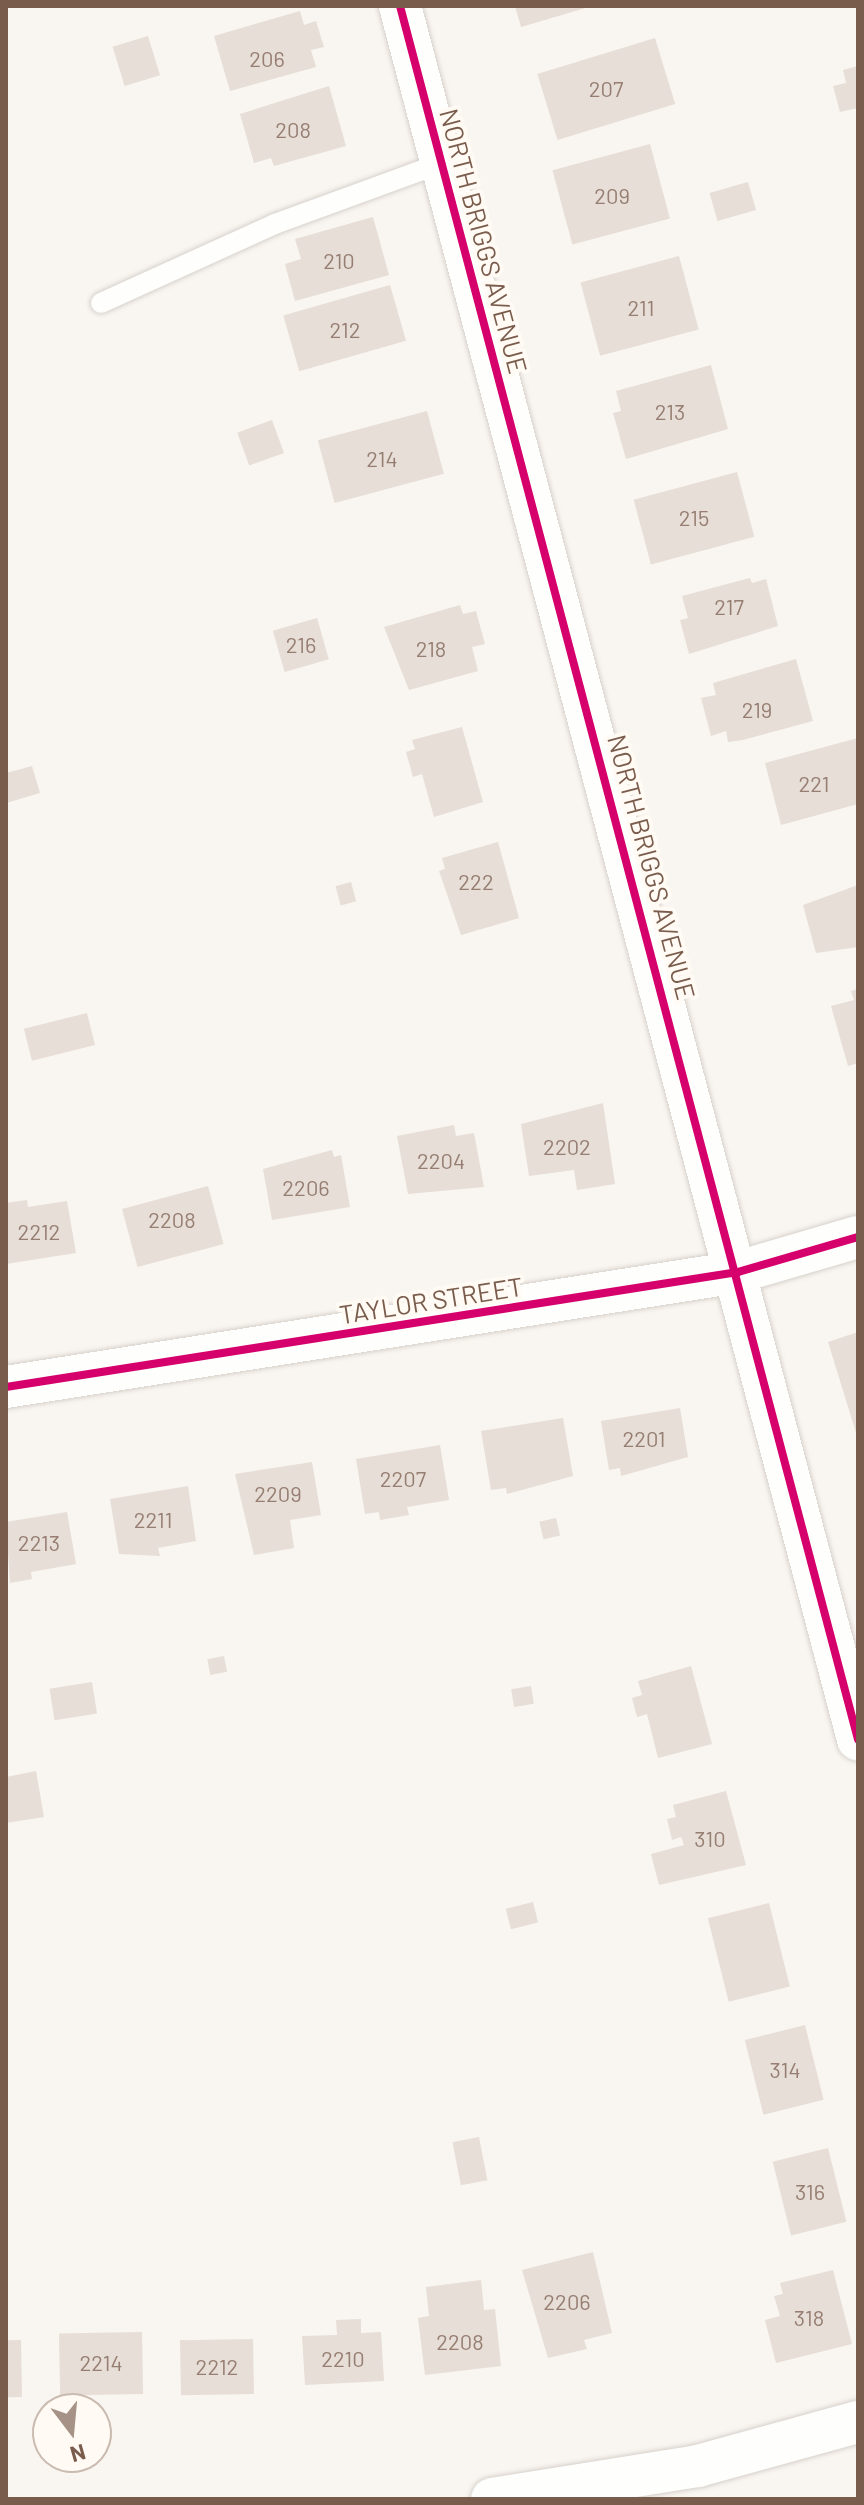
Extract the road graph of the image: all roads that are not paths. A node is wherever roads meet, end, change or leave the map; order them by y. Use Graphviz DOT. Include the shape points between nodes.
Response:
graph roads {
  1 [pos="400,6"];
  2 [pos="442,163"];
  3 [pos="101,303"];
  4 [pos="858,1237"];
  5 [pos="738,1272"];
  6 [pos="6,1387"];
  7 [pos="858,1740"];
  8 [pos="858,2422"];
  9 [pos="492,2499"];
  1 -- 2 [label="street, NORTH BRIGGS AVENUE"];
  2 -- 3 [label="lane" via="275,224"];
  2 -- 5 [label="street, NORTH BRIGGS AVENUE"];
  4 -- 5 [label="street, TAYLOR STREET"];
  5 -- 6 [label="street, TAYLOR STREET"];
  5 -- 7 [label="street, NORTH BRIGGS AVENUE"];
  8 -- 9 [label="street" via="698,2466"];
}
